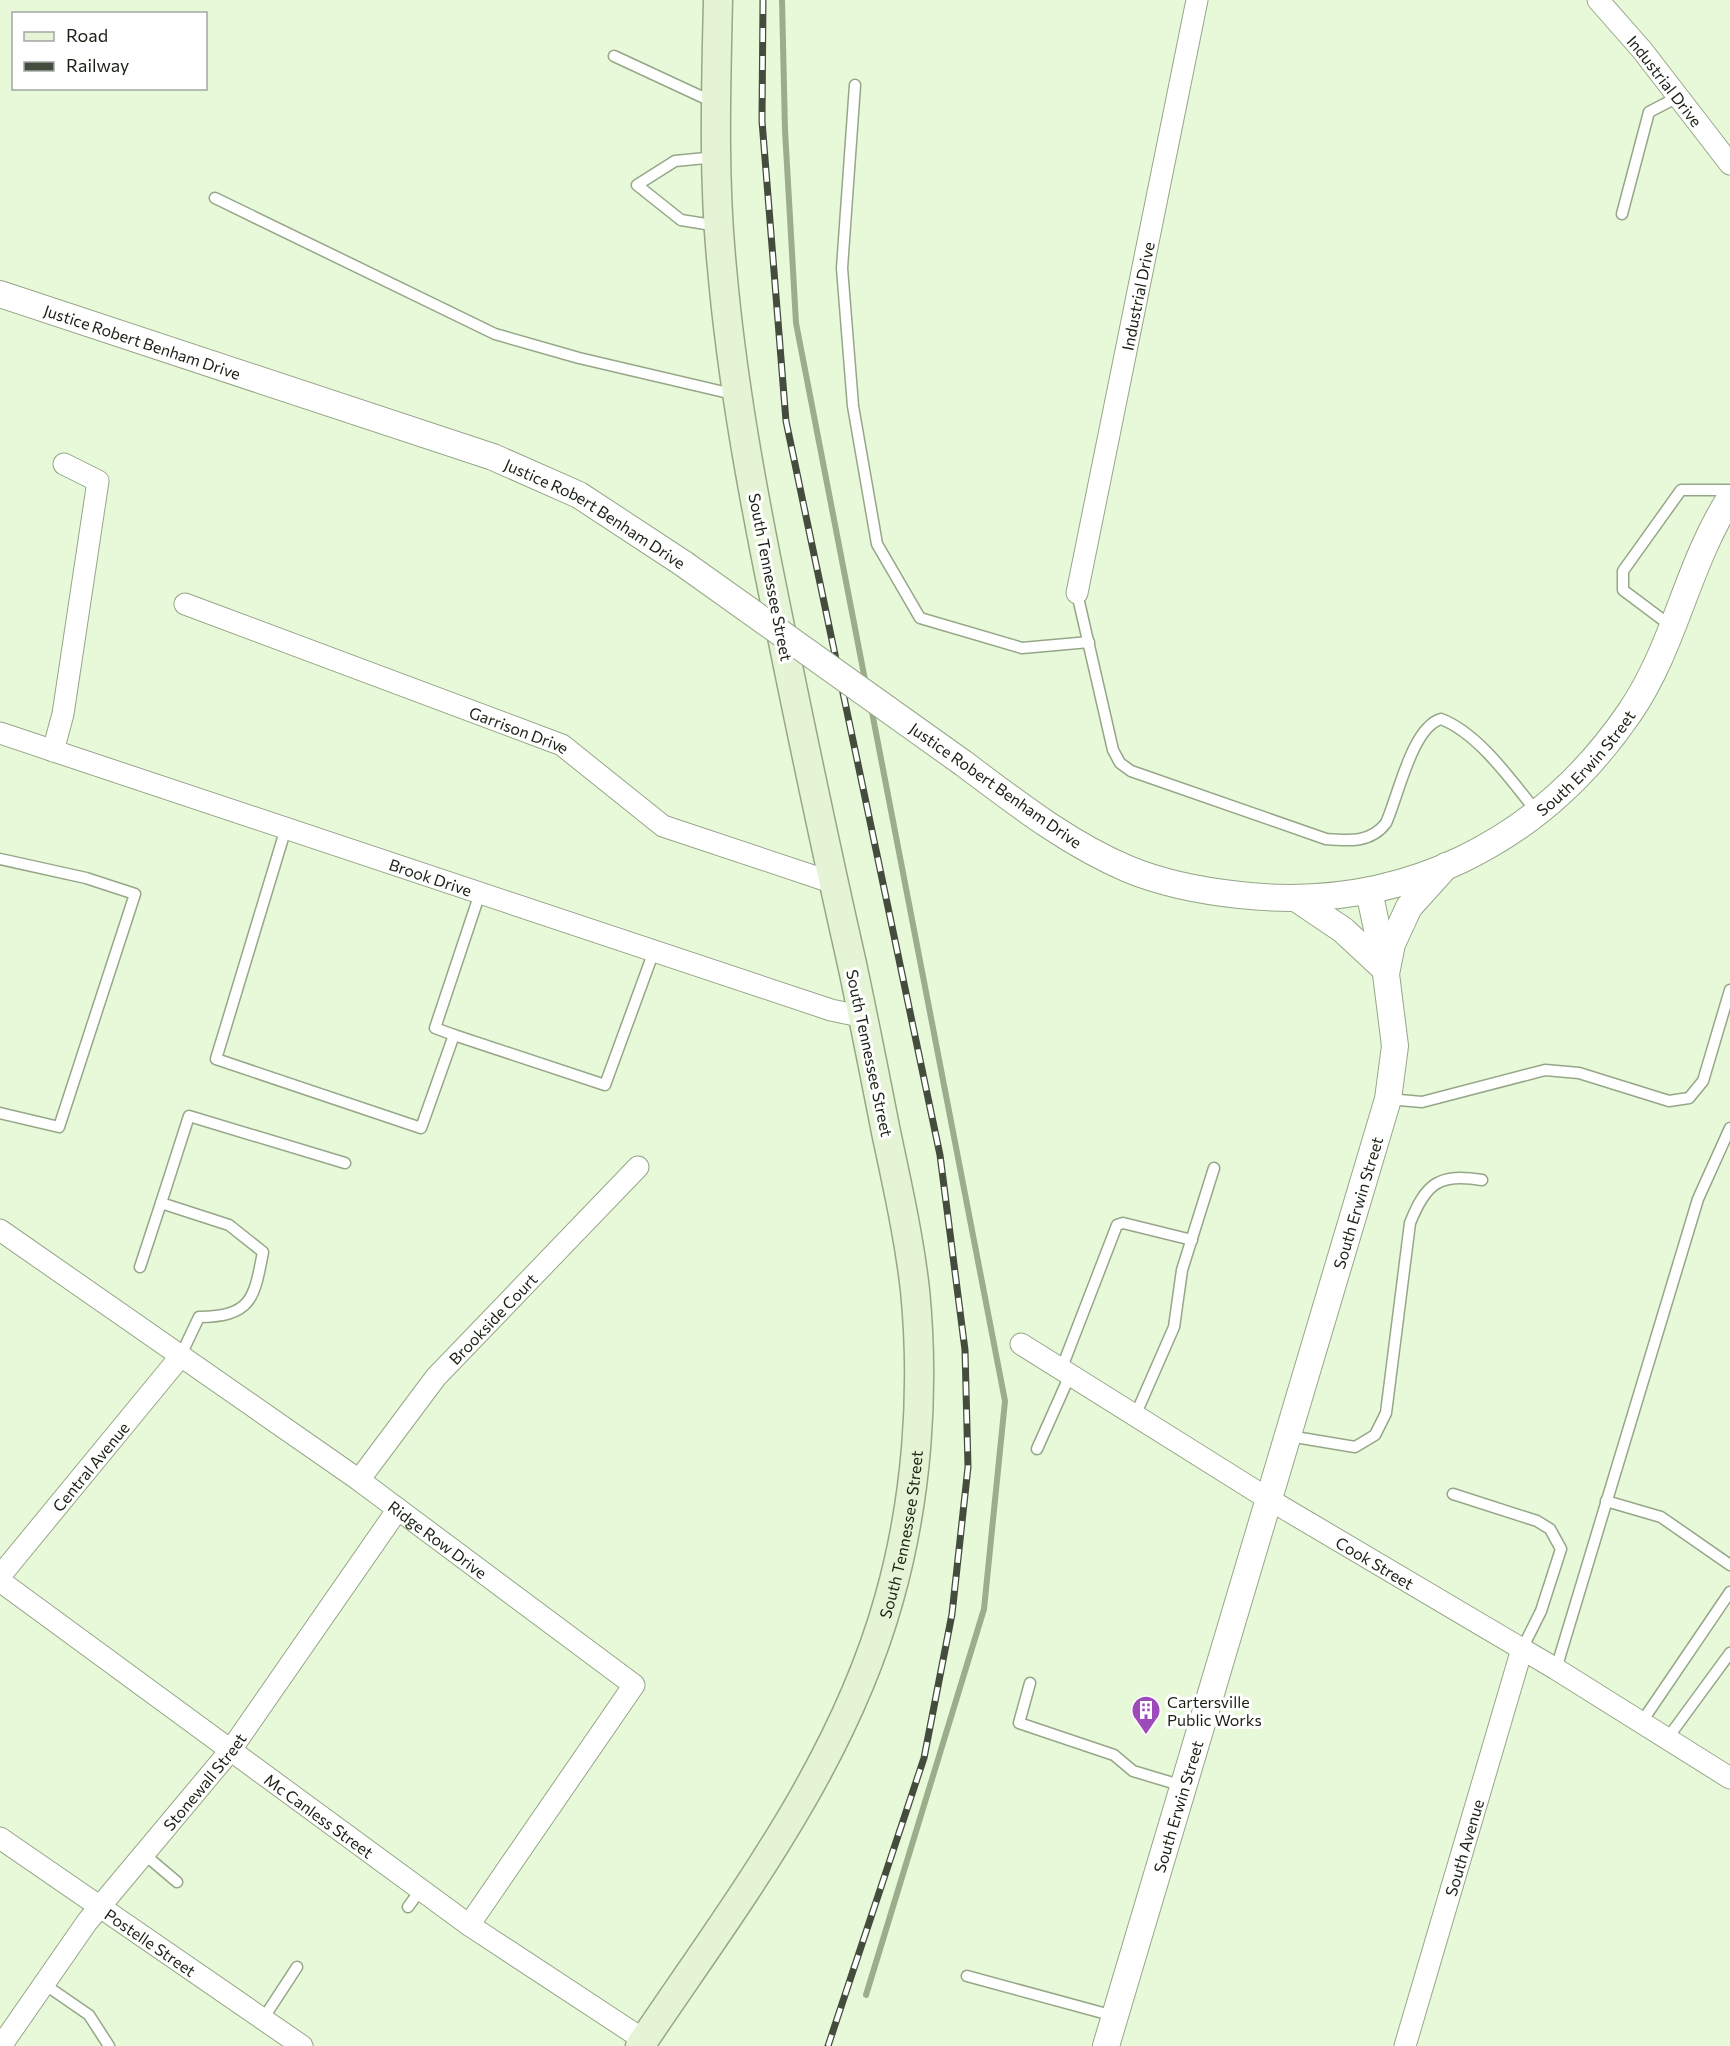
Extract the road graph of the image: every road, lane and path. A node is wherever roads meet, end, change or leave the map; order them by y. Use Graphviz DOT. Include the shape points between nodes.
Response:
graph roads {
  1 [pos="718,0"];
  2 [pos="1197,0"];
  3 [pos="1598,0"];
  4 [pos="614,56"];
  5 [pos="855,85"];
  6 [pos="1678,97"];
  7 [pos="716,104"];
  8 [pos="717,157"];
  9 [pos="1730,164"];
  10 [pos="214,198"];
  11 [pos="1622,214"];
  12 [pos="719,227"];
  13 [pos="0,294"];
  14 [pos="737,395"];
  15 [pos="64,464"];
  16 [pos="1730,490"];
  17 [pos="1730,498"];
  18 [pos="1077,593"];
  19 [pos="186,604"];
  20 [pos="1673,627"];
  21 [pos="1089,642"];
  22 [pos="0,733"];
  23 [pos="53,751"];
  24 [pos="1538,814"];
  25 [pos="285,828"];
  26 [pos="0,859"];
  27 [pos="1446,866"];
  28 [pos="834,883"];
  29 [pos="1369,891"];
  30 [pos="480,893"];
  31 [pos="1297,899"];
  32 [pos="654,951"];
  33 [pos="1386,972"];
  34 [pos="1730,990"];
  35 [pos="864,1017"];
  36 [pos="454,1035"];
  37 [pos="1388,1100"];
  38 [pos="0,1113"];
  39 [pos="1730,1128"];
  40 [pos="345,1162"];
  41 [pos="638,1167"];
  42 [pos="1214,1168"];
  43 [pos="1482,1180"];
  44 [pos="161,1203"];
  45 [pos="0,1230"];
  46 [pos="1192,1240"];
  47 [pos="141,1267"];
  48 [pos="1021,1344"];
  49 [pos="180,1357"];
  50 [pos="1066,1372"];
  51 [pos="1135,1416"];
  52 [pos="1288,1436"];
  53 [pos="1037,1449"];
  54 [pos="359,1480"];
  55 [pos="1453,1494"];
  56 [pos="1270,1500"];
  57 [pos="1606,1501"];
  58 [pos="398,1509"];
  59 [pos="1730,1565"];
  60 [pos="0,1576"];
  61 [pos="0,1581"];
  62 [pos="1730,1592"];
  63 [pos="1522,1649"];
  64 [pos="1730,1653"];
  65 [pos="1556,1669"];
  66 [pos="1030,1683"];
  67 [pos="1641,1723"];
  68 [pos="1667,1739"];
  69 [pos="230,1750"];
  70 [pos="1730,1778"];
  71 [pos="1184,1786"];
  72 [pos="0,1838"];
  73 [pos="144,1854"];
  74 [pos="177,1882"];
  75 [pos="421,1889"];
  76 [pos="408,1907"];
  77 [pos="99,1908"];
  78 [pos="470,1925"];
  79 [pos="297,1967"];
  80 [pos="967,1976"];
  81 [pos="44,1984"];
  82 [pos="1115,2016"];
  83 [pos="263,2019"];
  84 [pos="642,2043"];
  85 [pos="1,2046"];
  86 [pos="109,2046"];
  87 [pos="302,2046"];
  88 [pos="1106,2046"];
  89 [pos="1405,2046"];
  1 -- 7 [label="main road, South Tennessee Street"];
  2 -- 18 [label="street, Industrial Drive"];
  3 -- 6 [label="street, Industrial Drive"];
  4 -- 7 [label="lane"];
  5 -- 21 [label="lane" via="842,268 852,406 878,544 920,618 1022,648"];
  6 -- 9 [label="street, Industrial Drive"];
  6 -- 11 [label="lane" via="1649,112"];
  7 -- 8 [label="main road, South Tennessee Street"];
  8 -- 12 [label="main road, South Tennessee Street"];
  8 -- 12 [label="lane" via="675,161 637,184 681,220"];
  10 -- 14 [label="lane" via="495,334"];
  12 -- 14 [label="main road, South Tennessee Street"];
  13 -- 31 [label="street, Justice Robert Benham Drive, bridge" via="493,457 579,495 684,564 1051,828 1128,869 1177,885"];
  14 -- 28 [label="main road, South Tennessee Street" via="771,585"];
  15 -- 23 [label="street" via="98,481 63,714"];
  16 -- 20 [label="lane" via="1681,490 1623,571 1623,590"];
  17 -- 20 [label="street, South Erwin Street" via="1699,555"];
  18 -- 21 [label="lane"];
  19 -- 28 [label="street, Garrison Drive" via="562,744 663,826"];
  20 -- 24 [label="street, South Erwin Street" via="1650,679 1613,735 1566,790"];
  21 -- 24 [label="lane" via="1113,750 1120,763 1131,771 1326,838 1358,840 1380,831 1386,823 1416,744 1426,728 1441,719 1455,724 1470,737"];
  22 -- 23 [label="street, Brook Drive"];
  23 -- 25 [label="street, Brook Drive"];
  24 -- 27 [label="street, South Erwin Street" via="1506,836"];
  25 -- 30 [label="street, Brook Drive"];
  25 -- 36 [label="lane" via="216,1059 421,1128"];
  26 -- 38 [label="lane" via="135,894 58,1127"];
  27 -- 29 [label="street, South Erwin Street"];
  27 -- 33 [label="street" via="1409,907 1392,944"];
  28 -- 35 [label="main road, South Tennessee Street"];
  29 -- 31 [label="street, Justice Robert Benham Drive"];
  29 -- 33 [label="street, South Erwin Street"];
  30 -- 32 [label="street, Brook Drive"];
  30 -- 36 [label="lane" via="435,1029"];
  31 -- 33 [label="street" via="1343,930"];
  32 -- 35 [label="street, Brook Drive" via="831,1010"];
  32 -- 36 [label="lane" via="605,1084"];
  33 -- 37 [label="street, South Erwin Street" via="1395,1046"];
  34 -- 37 [label="lane" via="1703,1081 1689,1098 1669,1101 1579,1073 1545,1070 1422,1102"];
  35 -- 84 [label="main road, South Tennessee Street" via="903,1210 916,1306 918,1419 891,1594 869,1664 829,1756 783,1835"];
  37 -- 52 [label="street, South Erwin Street"];
  39 -- 57 [label="lane" via="1698,1199"];
  40 -- 44 [label="lane" via="189,1116"];
  41 -- 54 [label="street, Brookside Court" via="435,1377"];
  42 -- 46 [label="lane"];
  43 -- 52 [label="lane" via="1457,1176 1436,1182 1420,1200 1410,1223 1386,1413 1375,1435 1355,1447"];
  44 -- 47 [label="lane"];
  44 -- 49 [label="lane" via="229,1225 263,1252 257,1283 243,1309 226,1317 199,1317"];
  45 -- 49 [label="street, Ridge Row Drive"];
  46 -- 50 [label="lane" via="1123,1223 1117,1225"];
  46 -- 51 [label="lane" via="1182,1270 1174,1327"];
  48 -- 50 [label="street, Cook Street"];
  49 -- 54 [label="street, Ridge Row Drive"];
  49 -- 60 [label="street, Central Avenue"];
  50 -- 51 [label="street, Cook Street"];
  50 -- 53 [label="lane"];
  51 -- 56 [label="street, Cook Street"];
  52 -- 56 [label="street, South Erwin Street"];
  54 -- 58 [label="street, Ridge Row Drive"];
  55 -- 63 [label="lane" via="1538,1521 1550,1529 1561,1549 1541,1611"];
  56 -- 63 [label="street, Cook Street"];
  56 -- 71 [label="street, South Erwin Street"];
  57 -- 59 [label="lane" via="1661,1517"];
  57 -- 65 [label="lane"];
  58 -- 69 [label="street, Stonewall Street"];
  58 -- 78 [label="street, Ridge Row Drive" via="634,1684"];
  61 -- 69 [label="street, Mc Canless Street"];
  62 -- 67 [label="lane"];
  63 -- 65 [label="street, Cook Street"];
  63 -- 89 [label="street, South Avenue"];
  64 -- 68 [label="lane"];
  65 -- 67 [label="street, Cook Street"];
  66 -- 71 [label="lane" via="1019,1723 1114,1755 1133,1770"];
  67 -- 68 [label="street, Cook Street"];
  68 -- 70 [label="street, Cook Street"];
  69 -- 73 [label="street, Stonewall Street"];
  69 -- 75 [label="street, Mc Canless Street"];
  71 -- 82 [label="street, South Erwin Street"];
  72 -- 77 [label="street, Postelle Street"];
  73 -- 74 [label="lane"];
  73 -- 77 [label="street, Stonewall Street"];
  75 -- 76 [label="lane"];
  75 -- 78 [label="street, Mc Canless Street"];
  77 -- 81 [label="street, Stonewall Street"];
  77 -- 83 [label="street, Postelle Street"];
  78 -- 84 [label="street, Mc Canless Street"];
  79 -- 83 [label="lane"];
  80 -- 82 [label="lane"];
  81 -- 85 [label="street, Stonewall Street"];
  81 -- 86 [label="lane" via="89,2014"];
  82 -- 88 [label="street, South Erwin Street"];
  83 -- 87 [label="street, Postelle Street"];
}
